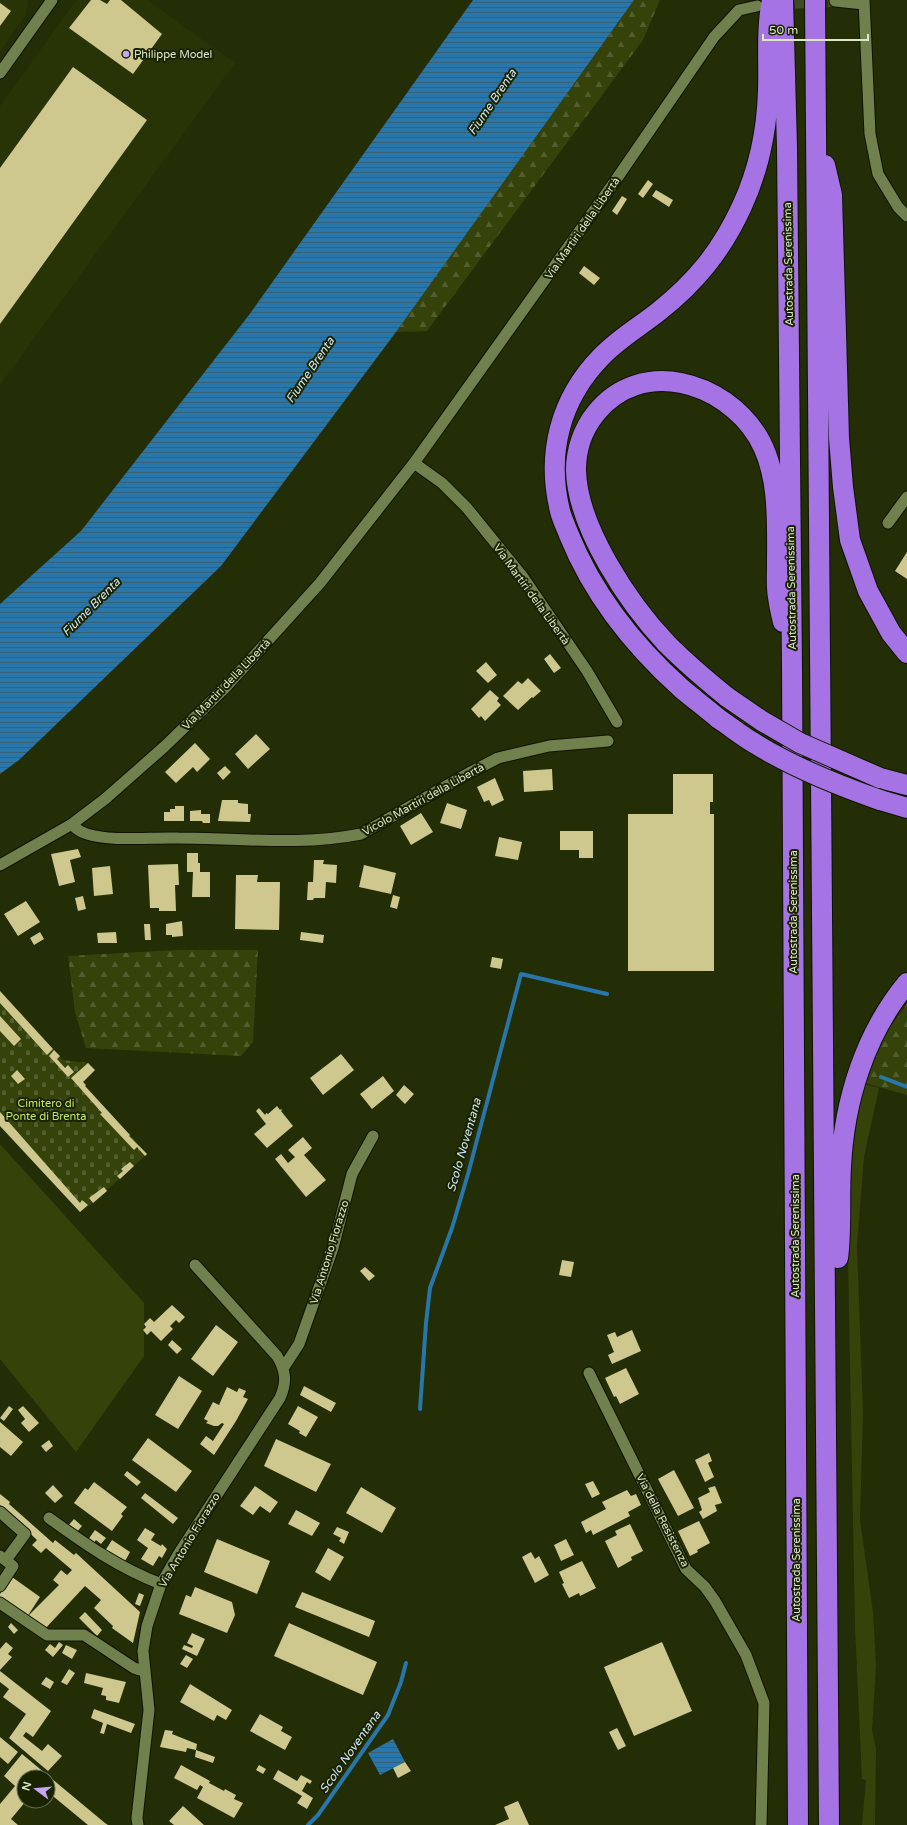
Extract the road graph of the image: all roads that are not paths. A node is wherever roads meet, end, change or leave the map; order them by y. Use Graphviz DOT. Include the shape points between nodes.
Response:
graph roads {
  1 [pos="52,0"];
  2 [pos="782,0"];
  3 [pos="815,0"];
  4 [pos="836,1"];
  5 [pos="864,2"];
  6 [pos="764,3"];
  7 [pos="0,73"];
  8 [pos="816,118"];
  9 [pos="907,216"];
  10 [pos="414,463"];
  11 [pos="907,497"];
  12 [pos="888,523"];
  13 [pos="907,653"];
  14 [pos="792,667"];
  15 [pos="617,722"];
  16 [pos="608,741"];
  17 [pos="907,785"];
  18 [pos="907,808"];
  19 [pos="72,824"];
  20 [pos="0,865"];
  21 [pos="907,983"];
  22 [pos="373,1136"];
  23 [pos="195,1265"];
  24 [pos="827,1344"];
  25 [pos="284,1367"];
  26 [pos="589,1373"];
  27 [pos="0,1512"];
  28 [pos="49,1518"];
  29 [pos="3,1558"];
  30 [pos="161,1584"];
  31 [pos="0,1586"];
  32 [pos="0,1603"];
  33 [pos="145,1670"];
  34 [pos="138,1825"];
  35 [pos="762,1825"];
  36 [pos="798,1825"];
  37 [pos="829,1825"];
  1 -- 7 [label="street"];
  2 -- 14 [label="highway, Autostrada Serenissima" via="787,147"];
  3 -- 8 [label="highway"];
  4 -- 5 [label="street"];
  5 -- 9 [label="street" via="870,134 878,174 898,207"];
  6 -- 10 [label="street, Via Martiri della Libertà" via="739,10 714,37 613,184"];
  6 -- 18 [label="highway, bridge" via="768,18 766,124 758,165 742,206 712,259 685,289 602,356 574,391 561,422 555,450 554,482 560,513 591,579 631,636 682,689 755,744 837,785"];
  8 -- 13 [label="highway" via="832,195 839,438 850,540 868,591 891,633"];
  8 -- 24 [label="highway"];
  10 -- 15 [label="street, Via Martiri della Libertà" via="442,483 468,508 523,577 587,671"];
  10 -- 19 [label="street, Via Martiri della Libertà" via="320,583 225,688 105,799"];
  11 -- 12 [label="street"];
  14 -- 17 [label="highway, bridge" via="778,596 774,486 771,469 758,438 739,414 718,398 696,388 661,380 628,388 601,406 586,428 580,444 576,469 579,494 597,542 613,572 639,609 667,643 727,697 762,721 800,742 880,778"];
  14 -- 36 [label="highway, Autostrada Serenissima"];
  16 -- 19 [label="street, Vicolo Martiri della Libertà" via="549,746 498,758 361,834 343,838 120,838 86,834"];
  19 -- 20 [label="street, Via Martiri della Libertà"];
  21 -- 24 [label="highway" via="875,1032 864,1055 850,1102 841,1166 840,1247"];
  22 -- 25 [label="street, Via Antonio Fiorazzo" via="352,1174 332,1248 299,1344"];
  23 -- 25 [label="street"];
  24 -- 37 [label="highway"];
  25 -- 30 [label="street, Via Antonio Fiorazzo" via="284,1388 280,1398"];
  26 -- 35 [label="street, Via della Resistenza" via="686,1569 715,1601 746,1655 764,1703"];
  27 -- 29 [label="street" via="25,1534"];
  28 -- 30 [label="street" via="118,1565"];
  29 -- 31 [label="street" via="13,1566"];
  30 -- 33 [label="street, Via Antonio Fiorazzo" via="147,1626 143,1651"];
  32 -- 33 [label="street" via="47,1635 84,1636 134,1668"];
  33 -- 34 [label="street, Via Antonio Fiorazzo" via="149,1710"];
}
